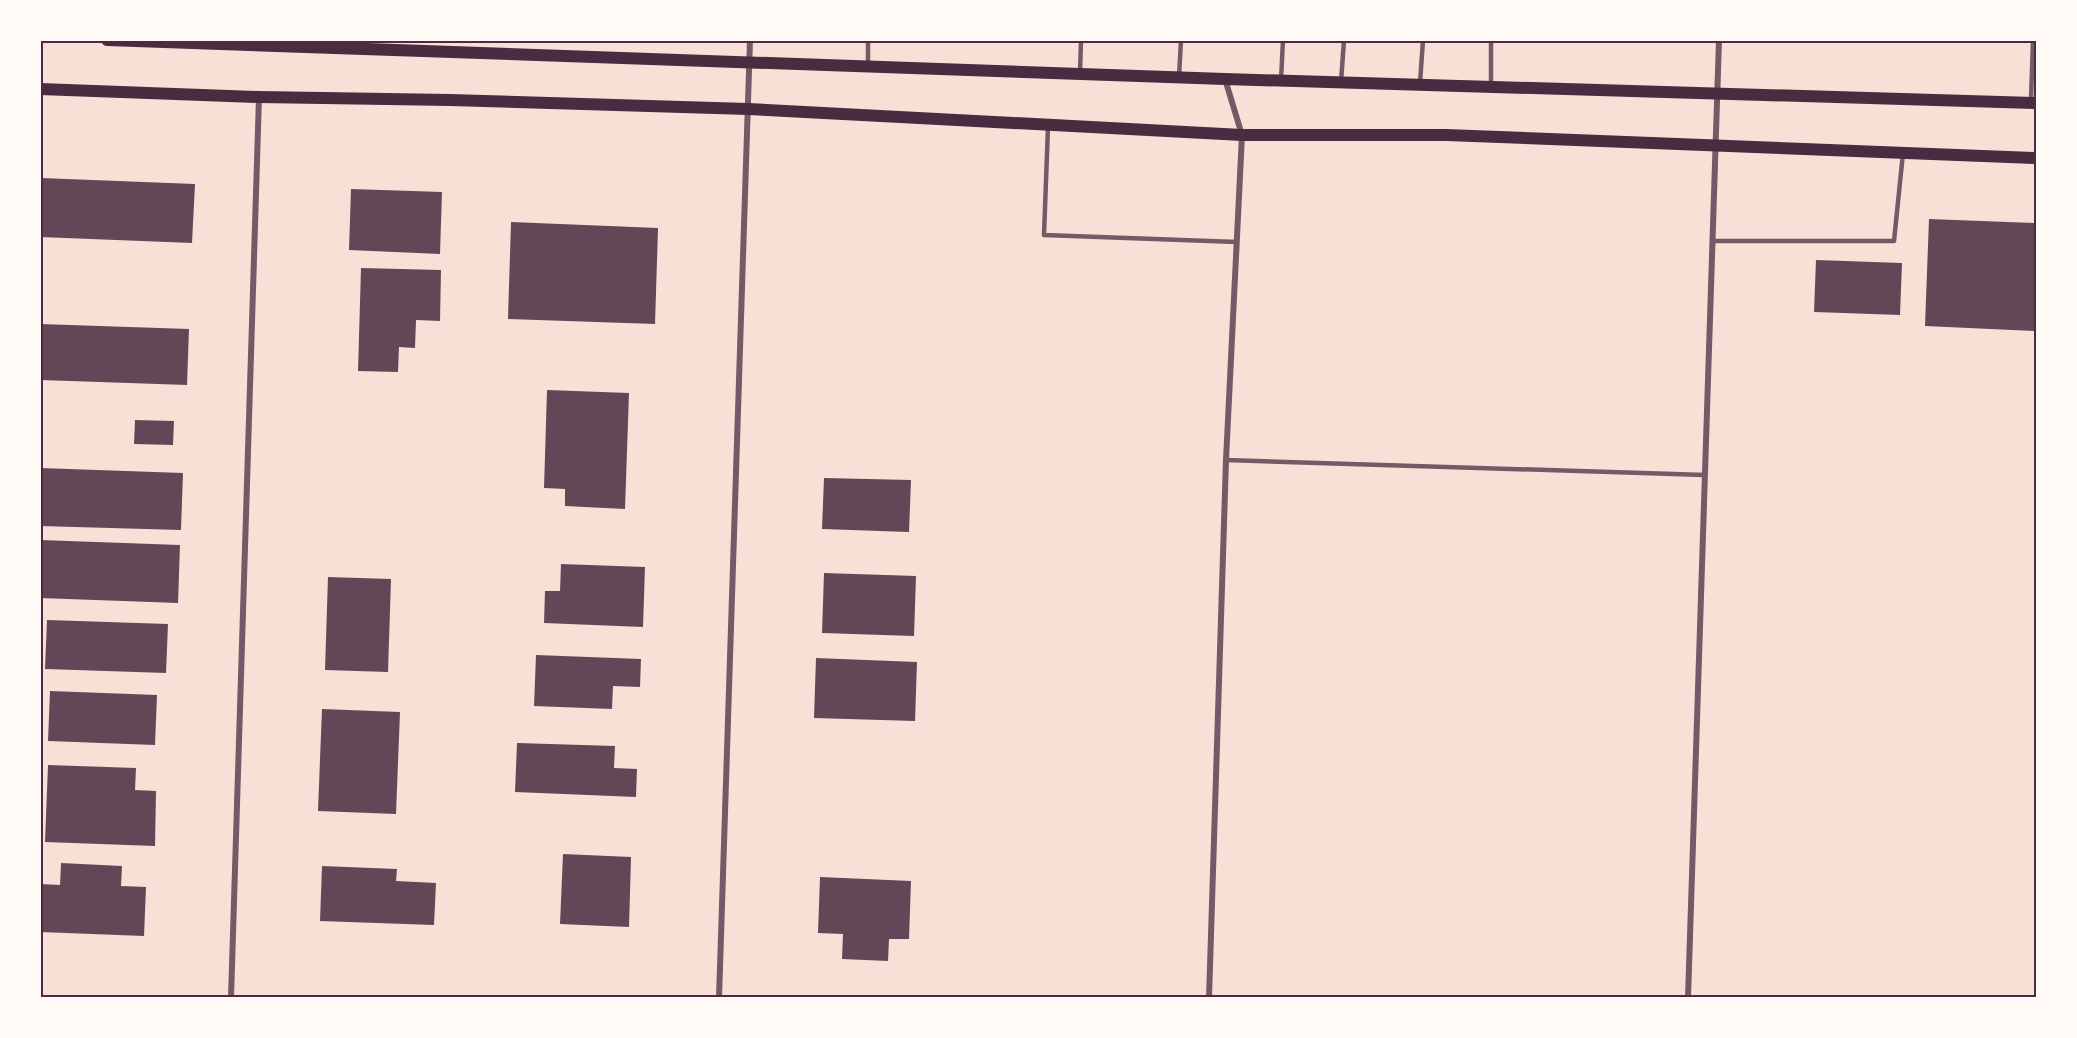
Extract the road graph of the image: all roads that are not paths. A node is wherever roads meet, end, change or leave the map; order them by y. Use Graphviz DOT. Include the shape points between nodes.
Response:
graph roads {
  1 [pos="107,40"];
  2 [pos="750,40"];
  3 [pos="868,40"];
  4 [pos="1081,40"];
  5 [pos="1180,40"];
  6 [pos="1284,40"];
  7 [pos="1344,40"];
  8 [pos="1423,40"];
  9 [pos="1491,40"];
  10 [pos="1719,40"];
  11 [pos="2033,40"];
  12 [pos="750,62"];
  13 [pos="868,66"];
  14 [pos="1080,74"];
  15 [pos="1179,77"];
  16 [pos="1225,79"];
  17 [pos="1281,80"];
  18 [pos="1341,82"];
  19 [pos="1420,84"];
  20 [pos="1491,86"];
  21 [pos="40,88"];
  22 [pos="1717,94"];
  23 [pos="259,97"];
  24 [pos="2034,103"];
  25 [pos="748,109"];
  26 [pos="1048,125"];
  27 [pos="1242,135"];
  28 [pos="1715,145"];
  29 [pos="1903,153"];
  30 [pos="2037,158"];
  31 [pos="1713,241"];
  32 [pos="1237,242"];
  33 [pos="1226,460"];
  34 [pos="1705,475"];
  35 [pos="231,998"];
  36 [pos="719,998"];
  37 [pos="1209,998"];
  38 [pos="1688,998"];
  1 -- 12 [label="main road"];
  2 -- 12 [label="street"];
  3 -- 13 [label="lane"];
  4 -- 14 [label="lane"];
  5 -- 15 [label="lane"];
  6 -- 17 [label="lane"];
  7 -- 18 [label="lane"];
  8 -- 19 [label="lane"];
  9 -- 20 [label="lane"];
  10 -- 22 [label="street"];
  11 -- 24 [label="lane"];
  12 -- 13 [label="main road"];
  12 -- 25 [label="street"];
  13 -- 14 [label="main road"];
  14 -- 15 [label="main road"];
  15 -- 16 [label="main road"];
  16 -- 17 [label="main road"];
  16 -- 27 [label="street"];
  17 -- 18 [label="main road"];
  18 -- 19 [label="main road"];
  19 -- 20 [label="main road"];
  20 -- 22 [label="main road"];
  21 -- 23 [label="main road"];
  22 -- 24 [label="main road"];
  22 -- 28 [label="street"];
  23 -- 25 [label="main road"];
  23 -- 35 [label="street"];
  25 -- 26 [label="main road"];
  25 -- 36 [label="street"];
  26 -- 27 [label="main road"];
  26 -- 32 [label="lane" via="1044,235"];
  27 -- 28 [label="main road" via="1446,135"];
  27 -- 32 [label="street"];
  28 -- 29 [label="main road"];
  28 -- 31 [label="street"];
  29 -- 30 [label="main road"];
  29 -- 31 [label="lane" via="1894,241"];
  31 -- 34 [label="street"];
  32 -- 33 [label="street"];
  33 -- 34 [label="lane"];
  33 -- 37 [label="street"];
  34 -- 38 [label="street"];
}
